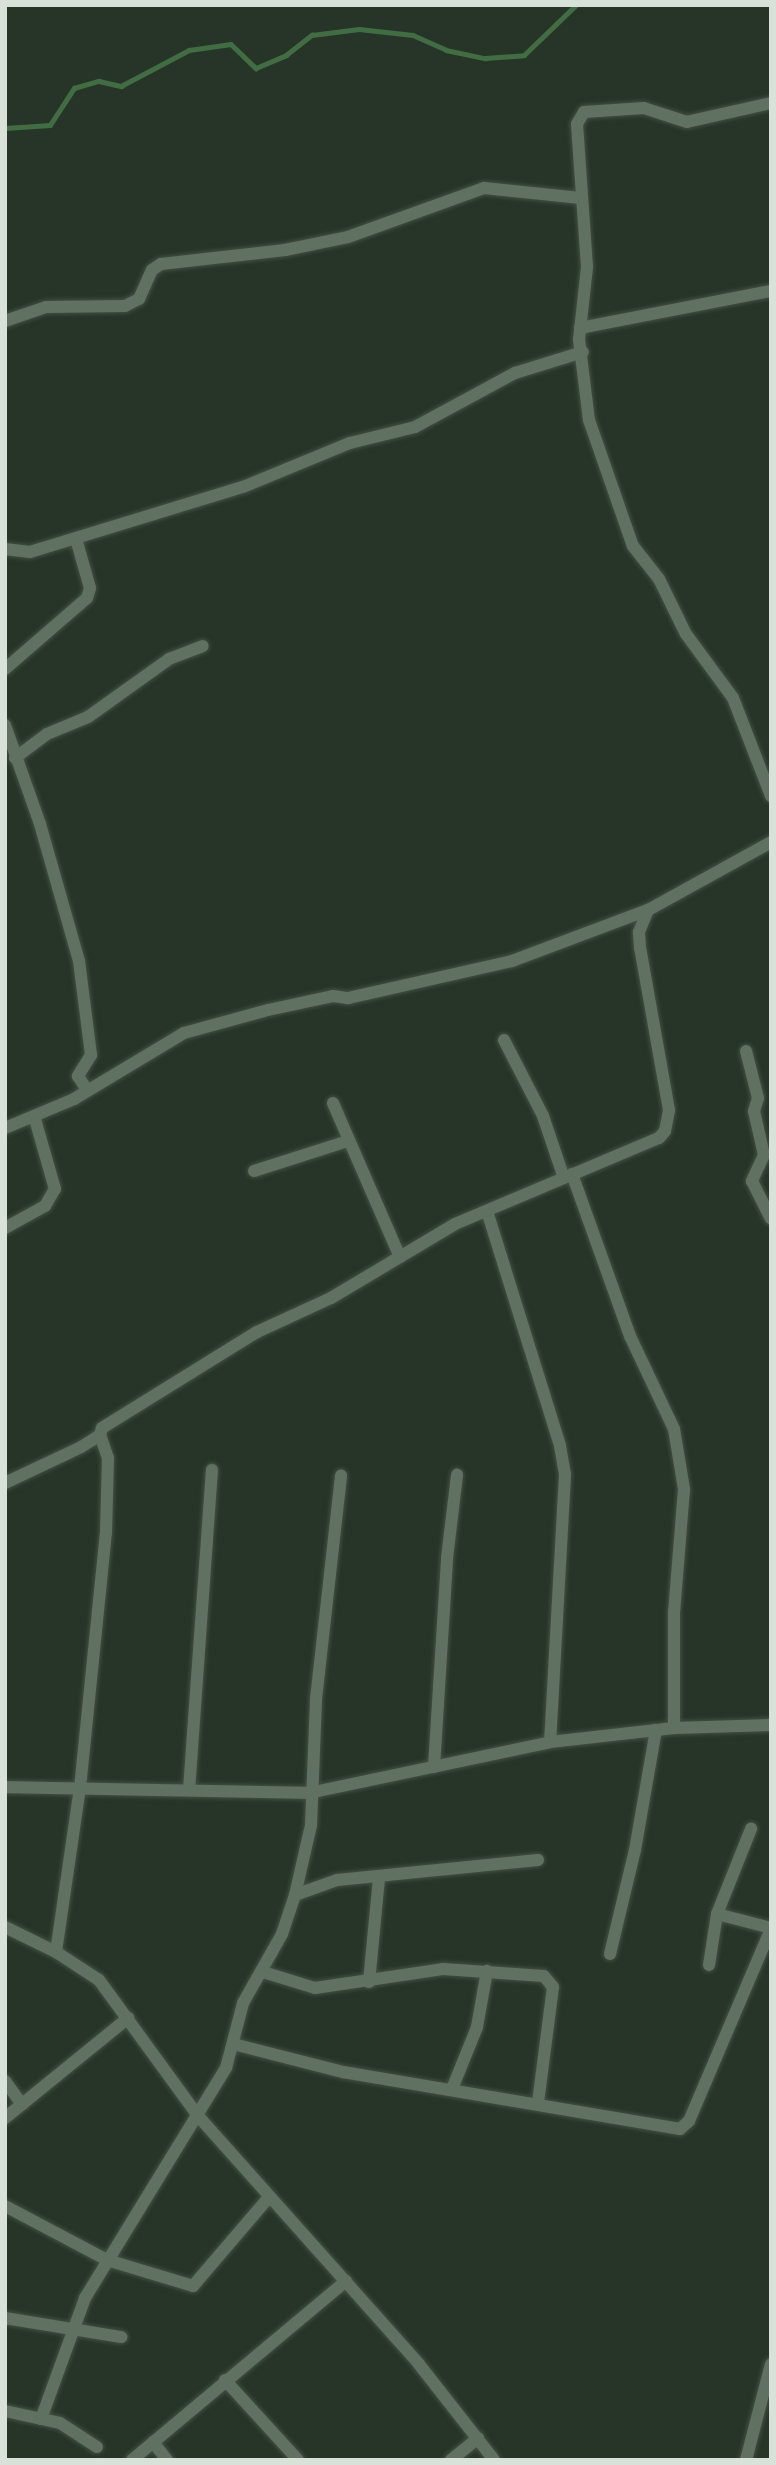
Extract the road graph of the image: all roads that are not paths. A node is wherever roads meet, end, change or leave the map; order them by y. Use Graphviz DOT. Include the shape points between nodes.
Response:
graph roads {
  1 [pos="771,103"];
  2 [pos="580,198"];
  3 [pos="771,291"];
  4 [pos="5,321"];
  5 [pos="580,328"];
  6 [pos="583,352"];
  7 [pos="76,539"];
  8 [pos="5,549"];
  9 [pos="203,646"];
  10 [pos="5,669"];
  11 [pos="5,725"];
  12 [pos="16,758"];
  13 [pos="771,796"];
  14 [pos="771,842"];
  15 [pos="648,910"];
  16 [pos="624,916"];
  17 [pos="639,932"];
  18 [pos="504,1040"];
  19 [pos="746,1051"];
  20 [pos="87,1090"];
  21 [pos="333,1103"];
  22 [pos="34,1116"];
  23 [pos="5,1128"];
  24 [pos="348,1141"];
  25 [pos="254,1171"];
  26 [pos="568,1176"];
  27 [pos="487,1211"];
  28 [pos="771,1219"];
  29 [pos="5,1228"];
  30 [pos="400,1257"];
  31 [pos="100,1435"];
  32 [pos="212,1470"];
  33 [pos="341,1475"];
  34 [pos="457,1475"];
  35 [pos="5,1483"];
  36 [pos="771,1725"];
  37 [pos="674,1728"];
  38 [pos="656,1730"];
  39 [pos="550,1742"];
  40 [pos="434,1767"];
  41 [pos="5,1787"];
  42 [pos="80,1788"];
  43 [pos="188,1790"];
  44 [pos="309,1793"];
  45 [pos="751,1829"];
  46 [pos="538,1860"];
  47 [pos="379,1879"];
  48 [pos="295,1895"];
  49 [pos="717,1914"];
  50 [pos="5,1927"];
  51 [pos="771,1929"];
  52 [pos="57,1952"];
  53 [pos="610,1954"];
  54 [pos="709,1965"];
  55 [pos="487,1971"];
  56 [pos="263,1972"];
  57 [pos="369,1982"];
  58 [pos="128,2018"];
  59 [pos="233,2044"];
  60 [pos="5,2081"];
  61 [pos="452,2089"];
  62 [pos="538,2102"];
  63 [pos="22,2104"];
  64 [pos="199,2117"];
  65 [pos="5,2118"];
  66 [pos="270,2196"];
  67 [pos="5,2206"];
  68 [pos="107,2260"];
  69 [pos="346,2281"];
  70 [pos="5,2318"];
  71 [pos="71,2328"];
  72 [pos="121,2337"];
  73 [pos="771,2364"];
  74 [pos="225,2380"];
  75 [pos="5,2411"];
  76 [pos="41,2419"];
  77 [pos="478,2438"];
  78 [pos="152,2442"];
  79 [pos="97,2447"];
  80 [pos="132,2460"];
  81 [pos="167,2460"];
  82 [pos="298,2460"];
  83 [pos="451,2460"];
  84 [pos="495,2460"];
  85 [pos="746,2460"];
  1 -- 2 [label="street" via="687,122 644,108 580,113"];
  2 -- 4 [label="street" via="484,188 348,237 285,250 161,264 152,270 139,299 125,306 46,307"];
  2 -- 5 [label="street" via="587,267"];
  3 -- 5 [label="street"];
  5 -- 6 [label="street"];
  6 -- 7 [label="street" via="515,373 415,427 350,443 243,487"];
  6 -- 13 [label="street" via="589,420 633,547 659,579 686,635 733,698"];
  7 -- 8 [label="street" via="30,552"];
  7 -- 10 [label="street" via="90,588 87,598"];
  9 -- 12 [label="street" via="169,659 88,718 47,734"];
  11 -- 12 [label="street"];
  12 -- 20 [label="street" via="79,961 91,1055 78,1076"];
  14 -- 15 [label="street"];
  15 -- 16 [label="street"];
  15 -- 17 [label="street"];
  16 -- 17 [label="street"];
  16 -- 20 [label="street" via="512,961 348,998 333,996 268,1010 184,1033"];
  17 -- 26 [label="street" via="669,1110 665,1131 650,1145"];
  18 -- 26 [label="street"];
  19 -- 28 [label="street" via="758,1098 754,1111 764,1155 752,1181"];
  20 -- 22 [label="street"];
  21 -- 24 [label="street"];
  22 -- 23 [label="street"];
  22 -- 29 [label="street" via="55,1189 45,1206"];
  24 -- 25 [label="street"];
  24 -- 30 [label="street"];
  26 -- 27 [label="street"];
  26 -- 37 [label="street" via="630,1336 674,1429 684,1489 674,1612"];
  27 -- 30 [label="street"];
  27 -- 39 [label="street" via="565,1475"];
  30 -- 31 [label="street" via="331,1298 257,1332 102,1428"];
  31 -- 35 [label="street"];
  31 -- 42 [label="street" via="108,1458 106,1533"];
  32 -- 43 [label="street"];
  33 -- 44 [label="street"];
  34 -- 40 [label="street"];
  36 -- 37 [label="street"];
  37 -- 38 [label="street"];
  38 -- 39 [label="street"];
  38 -- 53 [label="street" via="635,1850"];
  39 -- 40 [label="street"];
  40 -- 44 [label="street"];
  41 -- 42 [label="street"];
  42 -- 43 [label="street"];
  42 -- 52 [label="street"];
  43 -- 44 [label="street"];
  44 -- 48 [label="street" via="311,1825"];
  45 -- 49 [label="street"];
  46 -- 47 [label="street"];
  47 -- 48 [label="street" via="337,1880"];
  47 -- 57 [label="street"];
  48 -- 56 [label="street"];
  49 -- 51 [label="street"];
  49 -- 54 [label="street"];
  50 -- 52 [label="street"];
  51 -- 62 [label="street" via="689,2121 680,2129"];
  52 -- 58 [label="street" via="99,1980"];
  55 -- 57 [label="street" via="443,1969"];
  55 -- 61 [label="street" via="477,2027"];
  55 -- 62 [label="street" via="544,1976 553,1987"];
  56 -- 57 [label="street" via="315,1988"];
  56 -- 59 [label="street" via="243,2003"];
  58 -- 63 [label="street"];
  58 -- 64 [label="street"];
  59 -- 61 [label="street" via="343,2072"];
  59 -- 64 [label="street" via="226,2068"];
  60 -- 63 [label="street"];
  61 -- 62 [label="street"];
  63 -- 65 [label="street"];
  64 -- 66 [label="street"];
  64 -- 68 [label="street"];
  66 -- 68 [label="street" via="192,2286"];
  66 -- 69 [label="street"];
  67 -- 68 [label="street"];
  68 -- 71 [label="street"];
  69 -- 74 [label="street"];
  69 -- 77 [label="street"];
  70 -- 71 [label="street"];
  71 -- 72 [label="street"];
  71 -- 76 [label="street"];
  73 -- 85 [label="street"];
  74 -- 78 [label="street"];
  74 -- 82 [label="street"];
  75 -- 76 [label="street"];
  76 -- 79 [label="street" via="60,2423"];
  77 -- 83 [label="street"];
  77 -- 84 [label="street"];
  78 -- 80 [label="street"];
  78 -- 81 [label="street"];
}
